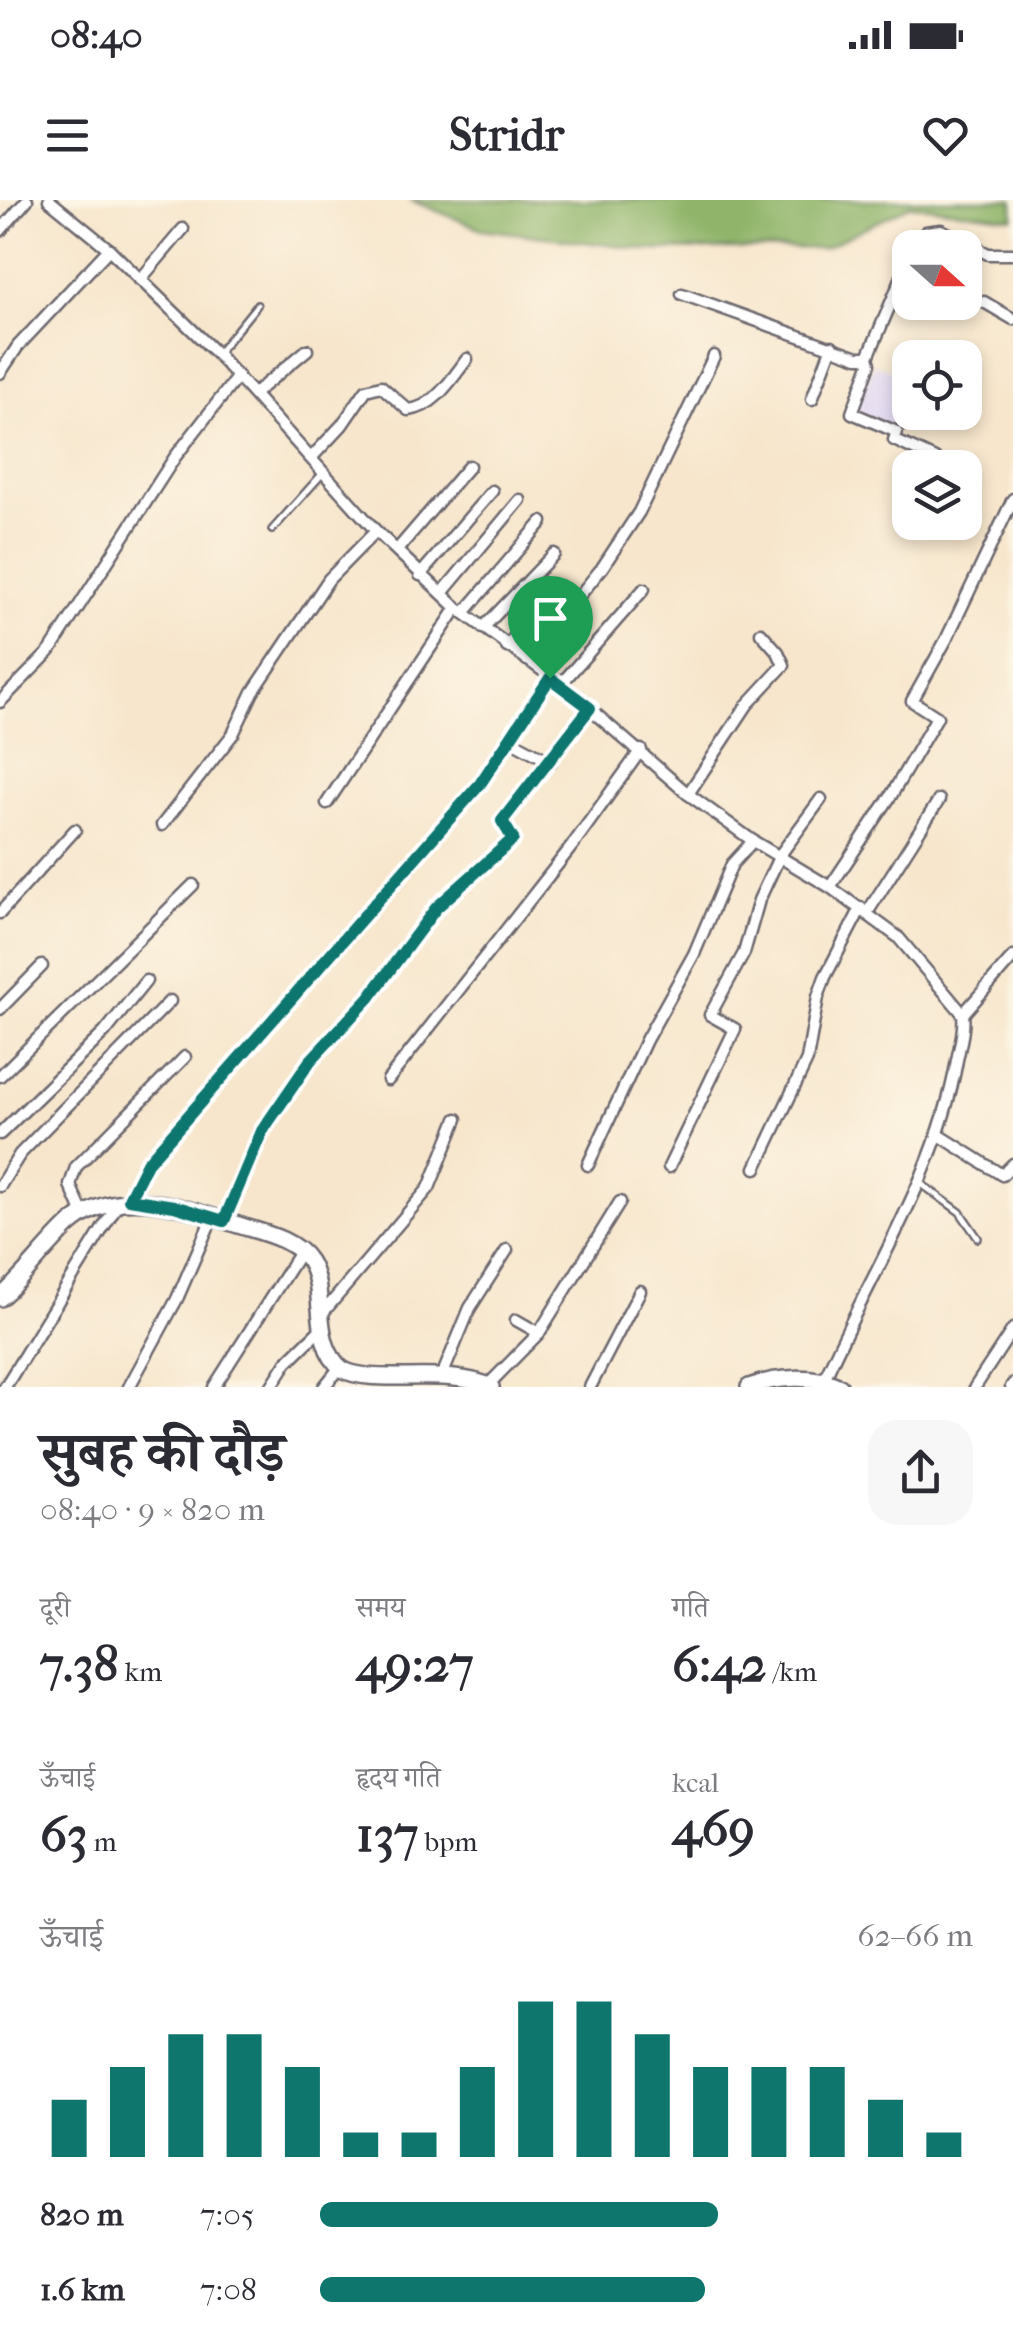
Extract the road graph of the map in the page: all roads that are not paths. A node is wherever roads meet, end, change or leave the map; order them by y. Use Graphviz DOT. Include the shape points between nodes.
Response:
graph roads {
  1 [pos="26,200"];
  2 [pos="52,201"];
  3 [pos="183,230"];
  4 [pos="0,231"];
  5 [pos="110,249"];
  6 [pos="982,251"];
  7 [pos="1013,254"];
  8 [pos="140,280"];
  9 [pos="682,294"];
  10 [pos="984,302"];
  11 [pos="257,305"];
  12 [pos="892,305"];
  13 [pos="1013,318"];
  14 [pos="832,346"];
  15 [pos="307,350"];
  16 [pos="217,354"];
  17 [pos="714,356"];
  18 [pos="868,357"];
  19 [pos="467,359"];
  20 [pos="0,373"];
  21 [pos="238,376"];
  22 [pos="255,393"];
  23 [pos="812,400"];
  24 [pos="914,450"];
  25 [pos="312,457"];
  26 [pos="469,466"];
  27 [pos="325,471"];
  28 [pos="492,491"];
  29 [pos="1013,499"];
  30 [pos="520,500"];
  31 [pos="542,522"];
  32 [pos="272,530"];
  33 [pos="376,531"];
  34 [pos="397,550"];
  35 [pos="554,554"];
  36 [pos="420,574"];
  37 [pos="551,589"];
  38 [pos="644,589"];
  39 [pos="442,592"];
  40 [pos="461,610"];
  41 [pos="483,628"];
  42 [pos="761,633"];
  43 [pos="506,647"];
  44 [pos="527,660"];
  45 [pos="556,681"];
  46 [pos="0,702"];
  47 [pos="590,708"];
  48 [pos="510,740"];
  49 [pos="641,750"];
  50 [pos="551,762"];
  51 [pos="688,794"];
  52 [pos="821,799"];
  53 [pos="939,800"];
  54 [pos="326,803"];
  55 [pos="162,825"];
  56 [pos="75,830"];
  57 [pos="754,841"];
  58 [pos="780,854"];
  59 [pos="193,885"];
  60 [pos="830,887"];
  61 [pos="864,911"];
  62 [pos="0,913"];
  63 [pos="1013,957"];
  64 [pos="42,966"];
  65 [pos="146,982"];
  66 [pos="170,1001"];
  67 [pos="0,1008"];
  68 [pos="962,1014"];
  69 [pos="185,1056"];
  70 [pos="0,1076"];
  71 [pos="388,1080"];
  72 [pos="457,1118"];
  73 [pos="0,1134"];
  74 [pos="939,1135"];
  75 [pos="1013,1164"];
  76 [pos="588,1165"];
  77 [pos="668,1167"];
  78 [pos="756,1168"];
  79 [pos="920,1183"];
  80 [pos="0,1186"];
  81 [pos="124,1200"];
  82 [pos="620,1202"];
  83 [pos="83,1214"];
  84 [pos="218,1219"];
  85 [pos="978,1238"];
  86 [pos="507,1250"];
  87 [pos="300,1252"];
  88 [pos="640,1291"];
  89 [pos="0,1298"];
  90 [pos="516,1320"];
  91 [pos="321,1322"];
  92 [pos="1013,1329"];
  93 [pos="540,1333"];
  94 [pos="340,1368"];
  95 [pos="442,1376"];
  96 [pos="360,1382"];
  97 [pos="392,1383"];
  98 [pos="832,1384"];
  99 [pos="490,1386"];
  100 [pos="5,1387"];
  101 [pos="128,1387"];
  102 [pos="214,1387"];
  103 [pos="271,1387"];
  104 [pos="324,1387"];
  105 [pos="590,1387"];
  106 [pos="749,1387"];
  107 [pos="974,1387"];
  1 -- 4 [label="street"];
  2 -- 5 [label="street"];
  3 -- 8 [label="street"];
  5 -- 8 [label="street"];
  5 -- 20 [label="street"];
  6 -- 7 [label="street"];
  8 -- 16 [label="street"];
  9 -- 14 [label="street"];
  10 -- 13 [label="street"];
  11 -- 16 [label="lane"];
  12 -- 18 [label="street"];
  14 -- 18 [label="street"];
  14 -- 23 [label="street"];
  15 -- 22 [label="street"];
  16 -- 21 [label="street"];
  17 -- 44 [label="street" via="639,512"];
  18 -- 24 [label="street" via="852,413 897,432 894,440"];
  19 -- 25 [label="street" via="420,409 408,410 381,386 366,390"];
  21 -- 22 [label="street"];
  21 -- 46 [label="street" via="175,456 50,651"];
  22 -- 25 [label="street"];
  25 -- 27 [label="street"];
  26 -- 34 [label="street"];
  27 -- 32 [label="lane"];
  27 -- 33 [label="street"];
  28 -- 36 [label="street"];
  29 -- 60 [label="street" via="912,701 937,717"];
  30 -- 39 [label="street"];
  31 -- 40 [label="street"];
  33 -- 34 [label="street"];
  33 -- 55 [label="street" via="328,579 226,743"];
  34 -- 36 [label="street"];
  35 -- 41 [label="street"];
  36 -- 39 [label="street"];
  37 -- 43 [label="street"];
  38 -- 45 [label="street"];
  39 -- 40 [label="street"];
  40 -- 41 [label="street"];
  40 -- 54 [label="street"];
  41 -- 43 [label="street"];
  42 -- 51 [label="street" via="784,665 746,705"];
  43 -- 44 [label="street"];
  44 -- 45 [label="street"];
  45 -- 47 [label="street"];
  45 -- 48 [label="street"];
  47 -- 49 [label="street"];
  47 -- 50 [label="street"];
  48 -- 50 [label="street"];
  48 -- 81 [label="street" via="392,888 147,1163"];
  49 -- 51 [label="street"];
  49 -- 71 [label="street"];
  50 -- 84 [label="street" via="502,821 513,839 436,908 369,998 301,1073"];
  51 -- 57 [label="street"];
  52 -- 58 [label="street"];
  53 -- 61 [label="street"];
  56 -- 62 [label="street"];
  57 -- 58 [label="street"];
  57 -- 76 [label="street" via="732,864"];
  58 -- 60 [label="street"];
  58 -- 77 [label="street" via="744,953 710,1015 735,1030"];
  59 -- 70 [label="street"];
  60 -- 61 [label="street"];
  61 -- 68 [label="street" via="898,937"];
  61 -- 78 [label="street" via="825,977 807,1060"];
  63 -- 68 [label="street"];
  64 -- 67 [label="street"];
  65 -- 73 [label="street" via="105,1032"];
  66 -- 80 [label="street" via="20,1154"];
  68 -- 74 [label="street"];
  69 -- 83 [label="street" via="76,1167 70,1185"];
  72 -- 91 [label="street" via="429,1188"];
  74 -- 75 [label="street" via="1002,1174"];
  74 -- 79 [label="street"];
  79 -- 85 [label="lane" via="960,1212"];
  79 -- 98 [label="street" via="856,1306"];
  81 -- 83 [label="main road"];
  81 -- 84 [label="main road"];
  81 -- 100 [label="street"];
  82 -- 93 [label="street"];
  83 -- 89 [label="main road"];
  84 -- 87 [label="main road"];
  84 -- 101 [label="street"];
  86 -- 95 [label="street" via="470,1308"];
  87 -- 91 [label="main road" via="311,1264"];
  87 -- 102 [label="street"];
  88 -- 105 [label="street"];
  90 -- 93 [label="street"];
  91 -- 94 [label="main road"];
  91 -- 103 [label="street"];
  92 -- 107 [label="street"];
  93 -- 99 [label="street"];
  94 -- 96 [label="main road"];
  94 -- 104 [label="street"];
  95 -- 97 [label="main road"];
  95 -- 99 [label="main road"];
  96 -- 97 [label="main road"];
  98 -- 106 [label="main road" via="792,1379"];
}
